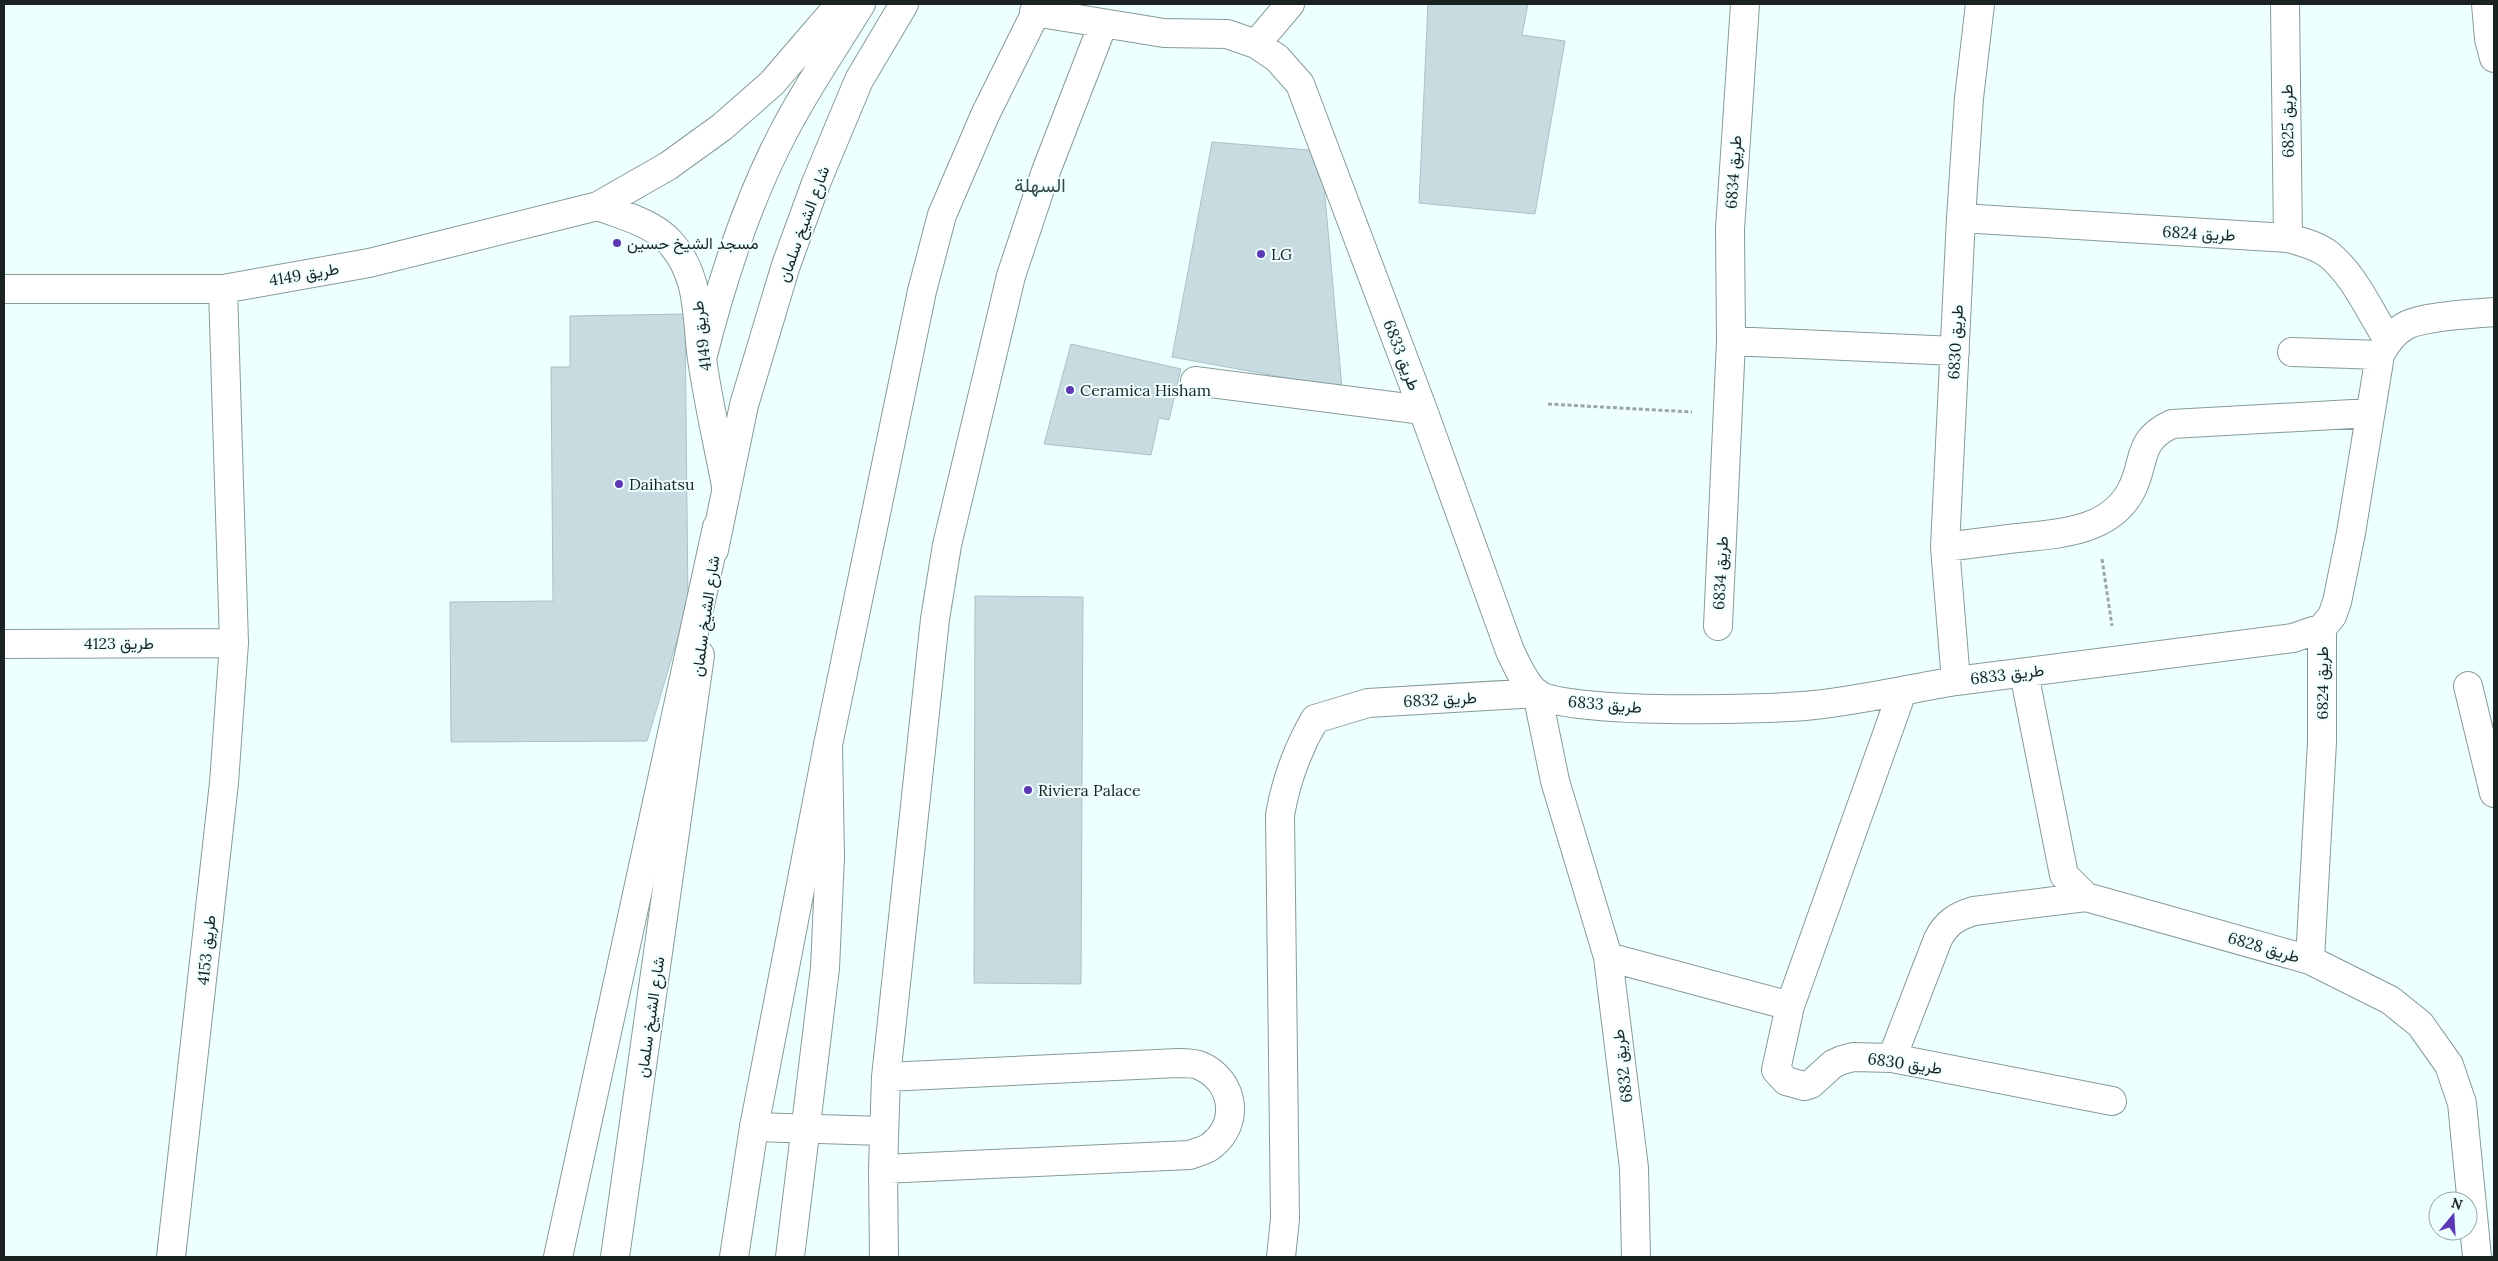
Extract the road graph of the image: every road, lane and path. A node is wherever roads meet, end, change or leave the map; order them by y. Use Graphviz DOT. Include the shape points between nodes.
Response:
graph roads {
  1 [pos="840,4"];
  2 [pos="861,4"];
  3 [pos="904,4"];
  4 [pos="1290,4"];
  5 [pos="1745,4"];
  6 [pos="1980,4"];
  7 [pos="2285,4"];
  8 [pos="2486,4"];
  9 [pos="1037,8"];
  10 [pos="1103,24"];
  11 [pos="1256,44"];
  12 [pos="2494,58"];
  13 [pos="598,206"];
  14 [pos="1961,218"];
  15 [pos="2288,238"];
  16 [pos="4,289"];
  17 [pos="222,289"];
  18 [pos="2494,312"];
  19 [pos="1731,341"];
  20 [pos="2384,348"];
  21 [pos="1955,351"];
  22 [pos="2292,352"];
  23 [pos="702,359"];
  24 [pos="1195,381"];
  25 [pos="1548,404"];
  26 [pos="1423,410"];
  27 [pos="2370,413"];
  28 [pos="1727,415"];
  29 [pos="726,486"];
  30 [pos="2096,523"];
  31 [pos="717,527"];
  32 [pos="1945,547"];
  33 [pos="1718,626"];
  34 [pos="2322,628"];
  35 [pos="234,643"];
  36 [pos="4,644"];
  37 [pos="2117,659"];
  38 [pos="2024,673"];
  39 [pos="1956,681"];
  40 [pos="2468,686"];
  41 [pos="1902,692"];
  42 [pos="1537,693"];
  43 [pos="828,745"];
  44 [pos="2494,793"];
  45 [pos="2086,896"];
  46 [pos="1608,956"];
  47 [pos="2310,960"];
  48 [pos="1790,1006"];
  49 [pos="1892,1058"];
  50 [pos="886,1077"];
  51 [pos="2112,1101"];
  52 [pos="754,1127"];
  53 [pos="806,1130"];
  54 [pos="884,1132"];
  55 [pos="883,1169"];
  56 [pos="171,1257"];
  57 [pos="558,1257"];
  58 [pos="615,1257"];
  59 [pos="734,1257"];
  60 [pos="790,1257"];
  61 [pos="884,1257"];
  62 [pos="1281,1257"];
  63 [pos="1636,1257"];
  64 [pos="2477,1257"];
  1 -- 13 [label="main road, طريق 4149" via="772,83 722,127 668,166"];
  2 -- 23 [label="main road" via="781,137 752,199 719,292"];
  3 -- 29 [label="main road, شارع الشيخ سلمان" via="859,80 786,265 744,405"];
  4 -- 11 [label="main road"];
  5 -- 19 [label="main road, طريق 6834" via="1730,228"];
  6 -- 14 [label="main road, طريق 6830" via="1969,98"];
  7 -- 15 [label="main road, طريق 6825"];
  8 -- 12 [label="main road"];
  9 -- 10 [label="main road, طريق 6833"];
  9 -- 43 [label="main road" via="942,214 922,291"];
  10 -- 11 [label="main road, طريق 6833" via="1164,33 1227,34"];
  10 -- 50 [label="main road" via="1046,171 1011,276 947,545 934,629"];
  11 -- 26 [label="main road, طريق 6833" via="1277,58 1300,84"];
  13 -- 17 [label="main road, طريق 4149" via="369,262"];
  13 -- 23 [label="main road, طريق 4149" via="646,224 668,240 685,266 697,297"];
  14 -- 15 [label="main road, طريق 6824"];
  14 -- 21 [label="main road, طريق 6830"];
  15 -- 20 [label="main road, طريق 6824" via="2326,253 2342,267"];
  16 -- 17 [label="main road, طريق 4149"];
  17 -- 35 [label="main road, طريق 4153"];
  18 -- 20 [label="main road" via="2427,320 2406,326"];
  19 -- 21 [label="main road"];
  19 -- 28 [label="main road, طريق 6834"];
  20 -- 22 [label="main road"];
  20 -- 27 [label="main road, طريق 6824"];
  21 -- 32 [label="main road, طريق 6830"];
  23 -- 29 [label="main road, طريق 4149"];
  24 -- 26 [label="main road"];
  25 -- 28 [label="path"];
  26 -- 42 [label="main road, طريق 6833" via="1510,651 1521,674"];
  27 -- 30 [label="main road" via="2172,424 2160,429 2148,442 2132,489 2122,503"];
  27 -- 34 [label="main road, طريق 6824" via="2337,602 2332,616"];
  28 -- 33 [label="main road, طريق 6834"];
  29 -- 31 [label="main road, شارع الشيخ سلمان"];
  30 -- 32 [label="main road" via="2065,533"];
  30 -- 37 [label="path"];
  31 -- 57 [label="main road"];
  31 -- 58 [label="main road, شارع الشيخ سلمان"];
  32 -- 39 [label="main road, طريق 6830"];
  34 -- 37 [label="main road, طريق 6833" via="2293,638"];
  34 -- 47 [label="main road, طريق 6824" via="2322,742"];
  35 -- 36 [label="main road, طريق 4123"];
  35 -- 56 [label="main road, طريق 4153" via="224,783"];
  37 -- 38 [label="main road, طريق 6833"];
  38 -- 39 [label="main road, طريق 6833"];
  38 -- 45 [label="main road, طريق 6828" via="2064,875"];
  39 -- 41 [label="main road, طريق 6833"];
  40 -- 44 [label="main road"];
  41 -- 42 [label="main road, طريق 6833" via="1813,706 1718,709 1570,703"];
  41 -- 48 [label="main road, طريق 6830"];
  42 -- 46 [label="main road, طريق 6832" via="1555,781"];
  42 -- 62 [label="main road, طريق 6832" via="1368,704 1315,719 1298,748 1285,786 1280,815 1285,1219"];
  43 -- 52 [label="main road"];
  43 -- 53 [label="main road" via="830,856 825,968"];
  45 -- 47 [label="main road, طريق 6828"];
  45 -- 49 [label="main road" via="1974,911 1950,923 1938,939"];
  46 -- 48 [label="main road"];
  46 -- 63 [label="main road, طريق 6832" via="1634,1168"];
  47 -- 64 [label="main road, طريق 6828" via="2390,1000 2420,1024 2449,1065 2462,1103"];
  48 -- 49 [label="main road, طريق 6830" via="1776,1070 1786,1081 1797,1086 1811,1084 1833,1064 1853,1056"];
  49 -- 51 [label="main road, طريق 6830"];
  50 -- 54 [label="main road"];
  50 -- 55 [label="main road" via="1168,1063 1199,1065 1217,1076 1229,1093 1231,1113 1224,1134 1210,1148 1190,1155"];
  52 -- 53 [label="main road"];
  52 -- 59 [label="main road"];
  53 -- 54 [label="main road"];
  53 -- 60 [label="main road"];
  54 -- 55 [label="main road"];
  55 -- 61 [label="main road"];
}
